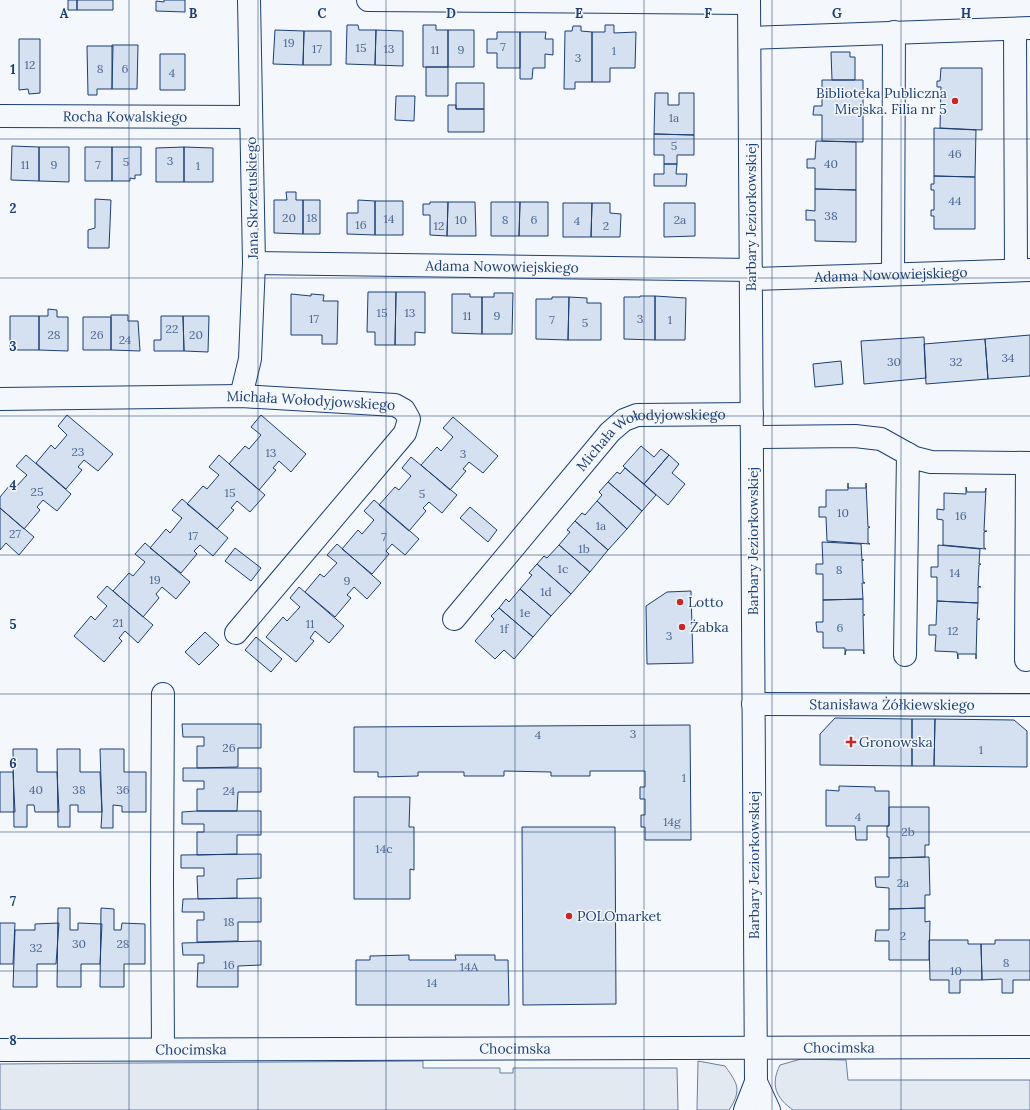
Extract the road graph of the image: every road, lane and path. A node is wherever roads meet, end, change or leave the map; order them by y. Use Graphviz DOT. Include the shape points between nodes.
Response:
graph roads {
  1 [pos="250,0"];
  2 [pos="368,0"];
  3 [pos="749,2"];
  4 [pos="1023,29"];
  5 [pos="894,32"];
  6 [pos="750,38"];
  7 [pos="0,116"];
  8 [pos="250,117"];
  9 [pos="254,263"];
  10 [pos="1023,270"];
  11 [pos="751,274"];
  12 [pos="893,274"];
  13 [pos="241,396"];
  14 [pos="0,399"];
  15 [pos="752,414"];
  16 [pos="752,437"];
  17 [pos="908,454"];
  18 [pos="1029,463"];
  19 [pos="454,619"];
  20 [pos="236,633"];
  21 [pos="905,655"];
  22 [pos="1026,660"];
  23 [pos="163,694"];
  24 [pos="754,704"];
  25 [pos="1030,705"];
  26 [pos="756,1047"];
  27 [pos="1030,1047"];
  28 [pos="164,1049"];
  29 [pos="0,1050"];
  30 [pos="756,1082"];
  31 [pos="745,1110"];
  32 [pos="769,1110"];
  1 -- 8 [label="street, Jana Skrzetuskiego"];
  2 -- 3 [label="street"];
  3 -- 6 [label="street, Barbary Jeziorkowskiej"];
  4 -- 5 [label="street"];
  4 -- 10 [label="street"];
  5 -- 6 [label="street"];
  5 -- 12 [label="street"];
  6 -- 11 [label="street, Barbary Jeziorkowskiej"];
  7 -- 8 [label="street, Rocha Kowalskiego"];
  8 -- 9 [label="street, Jana Skrzetuskiego"];
  9 -- 11 [label="street, Adama Nowowiejskiego"];
  9 -- 13 [label="street, Jana Skrzetuskiego" via="250,359"];
  10 -- 12 [label="street, Adama Nowowiejskiego"];
  11 -- 12 [label="street, Adama Nowowiejskiego"];
  11 -- 15 [label="street, Barbary Jeziorkowskiej"];
  13 -- 14 [label="street, Michała Wołodyjowskiego"];
  13 -- 20 [label="street, Michała Wołodyjowskiego" via="395,405 404,410 409,419 405,433"];
  15 -- 16 [label="street, Barbary Jeziorkowskiej"];
  15 -- 19 [label="street, Michała Wołodyjowskiego" via="651,414 637,415 624,420 610,432"];
  16 -- 17 [label="street" via="855,436 881,439"];
  16 -- 24 [label="street, Barbary Jeziorkowskiej"];
  17 -- 18 [label="street" via="931,462"];
  17 -- 21 [label="street"];
  18 -- 22 [label="street"];
  23 -- 28 [label="street"];
  24 -- 25 [label="street, Stanisława Żółkiewskiego"];
  24 -- 26 [label="street, Barbary Jeziorkowskiej"];
  26 -- 27 [label="street, Chocimska"];
  26 -- 28 [label="street, Chocimska"];
  26 -- 30 [label="street, Barbary Jeziorkowskiej"];
  28 -- 29 [label="street, Chocimska"];
  30 -- 31 [label="street, Barbary Jeziorkowskiej"];
  30 -- 32 [label="street, Barbary Jeziorkowskiej"];
}
